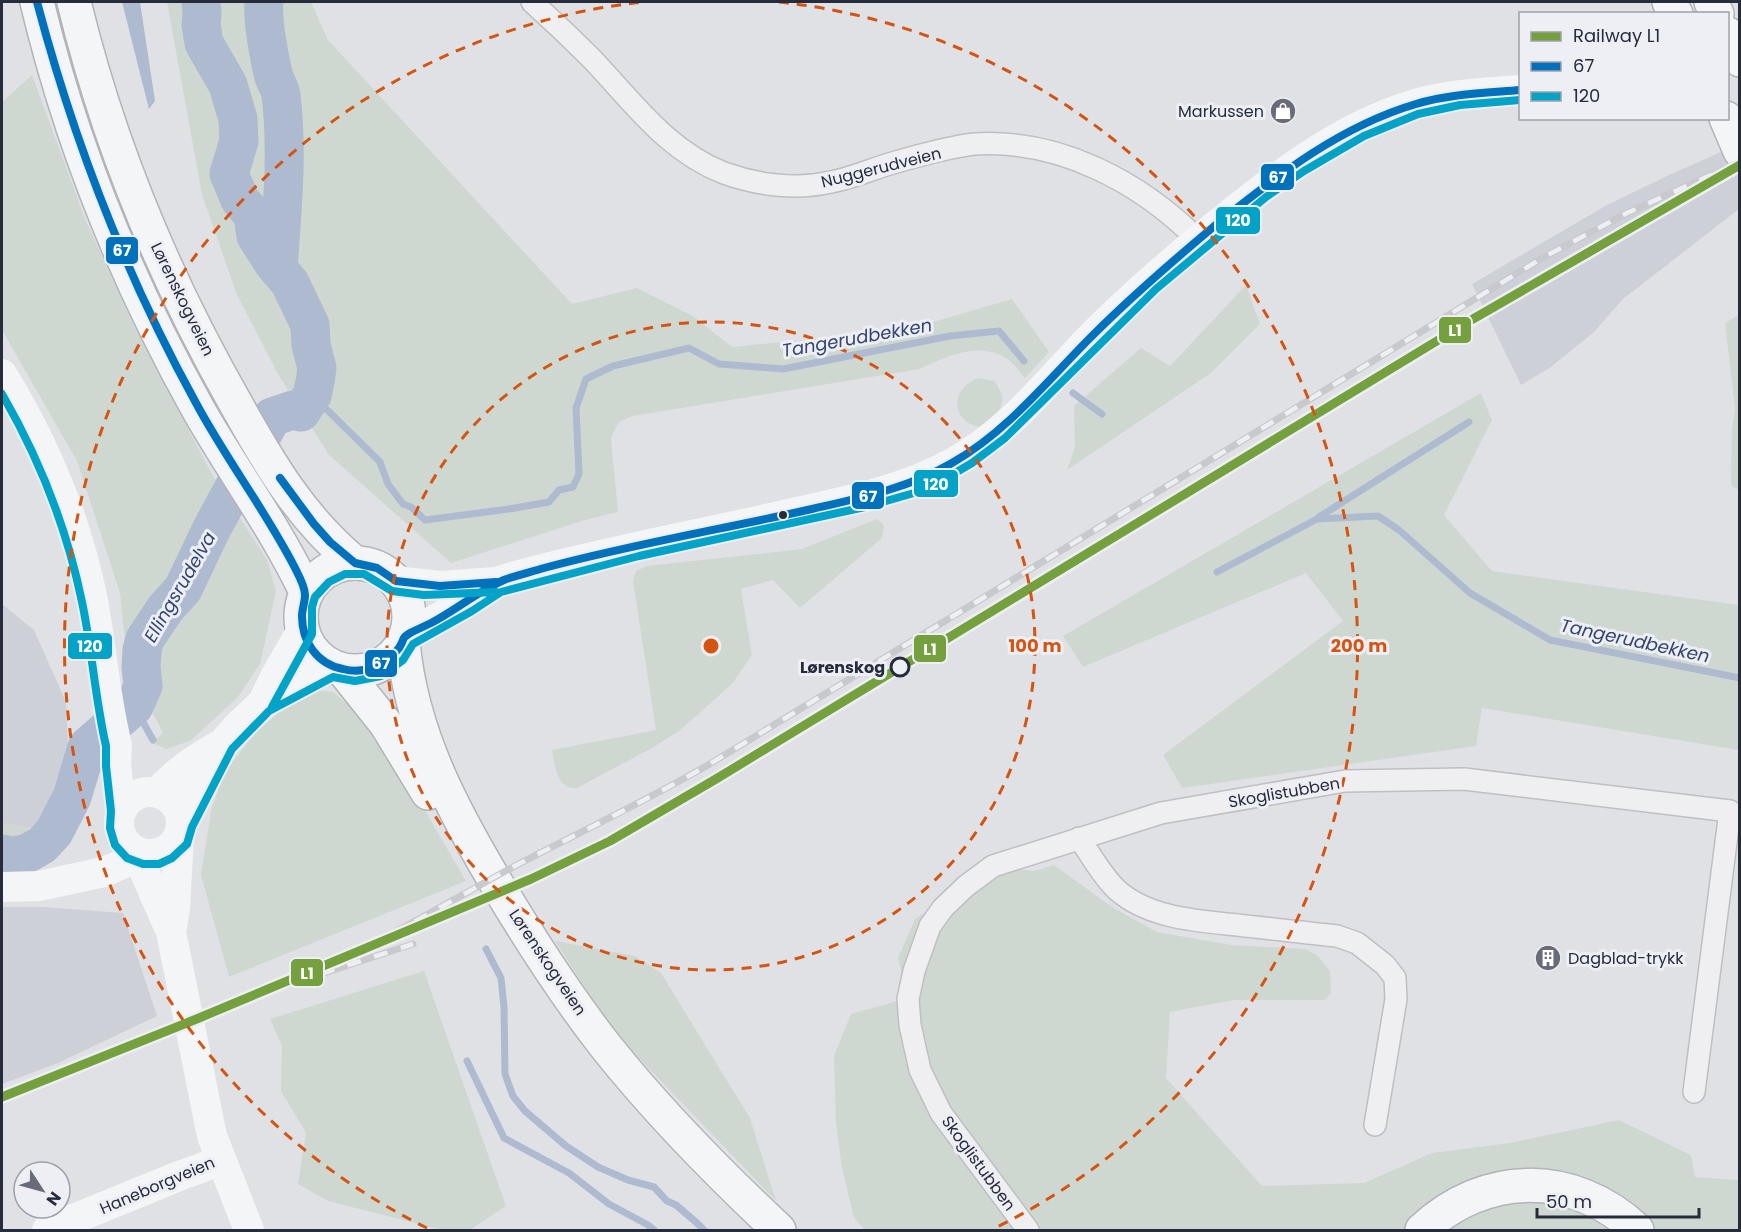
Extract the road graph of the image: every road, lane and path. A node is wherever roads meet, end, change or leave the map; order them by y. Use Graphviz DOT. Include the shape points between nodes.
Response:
graph roads {
  1 [pos="37,2"];
  2 [pos="74,2"];
  3 [pos="532,2"];
  4 [pos="1729,36"];
  5 [pos="1740,60"];
  6 [pos="1519,90"];
  7 [pos="1727,120"];
  8 [pos="1740,151"];
  9 [pos="1198,240"];
  10 [pos="2,375"];
  11 [pos="355,563"];
  12 [pos="396,582"];
  13 [pos="496,582"];
  14 [pos="306,592"];
  15 [pos="302,630"];
  16 [pos="404,639"];
  17 [pos="337,668"];
  18 [pos="262,702"];
  19 [pos="117,742"];
  20 [pos="223,743"];
  21 [pos="154,792"];
  22 [pos="121,818"];
  23 [pos="180,829"];
  24 [pos="1079,838"];
  25 [pos="140,853"];
  26 [pos="73,877"];
  27 [pos="2,887"];
  28 [pos="171,932"];
  29 [pos="1694,1092"];
  30 [pos="1375,1125"];
  31 [pos="220,1161"];
  32 [pos="46,1230"];
  33 [pos="249,1230"];
  34 [pos="749,1230"];
  35 [pos="778,1230"];
  36 [pos="1028,1230"];
  37 [pos="1422,1230"];
  38 [pos="1637,1230"];
  1 -- 14 [label="highway" via="72,125 110,226 173,363 283,546"];
  2 -- 11 [label="highway, Lørenskogveien" via="103,104 142,211 202,342 281,479 314,524"];
  3 -- 9 [label="street, Nuggerudveien" via="590,57 656,130 721,172 746,180 803,186 973,144 999,144 1064,157 1114,175 1153,200"];
  4 -- 5 [label="highway"];
  6 -- 9 [label="main road" via="1459,95 1389,113 1298,162"];
  7 -- 8 [label="highway"];
  9 -- 13 [label="main road" via="983,443 911,483"];
  10 -- 19 [label="main road" via="34,431 71,521 93,602"];
  11 -- 12 [label="highway" via="377,568"];
  11 -- 14 [label="highway" via="332,568"];
  12 -- 13 [label="main road"];
  12 -- 16 [label="highway" via="408,608"];
  13 -- 16 [label="main road"];
  14 -- 15 [label="highway"];
  15 -- 17 [label="highway" via="313,651"];
  15 -- 18 [label="main road"];
  16 -- 17 [label="highway" via="388,660 377,666 355,671"];
  16 -- 35 [label="highway, Lørenskogveien" via="405,669 417,721 442,786 518,919 606,1047 645,1094"];
  17 -- 18 [label="main road"];
  17 -- 34 [label="highway, Lørenskogveien" via="386,724 506,922 585,1041 694,1176"];
  18 -- 20 [label="main road"];
  19 -- 21 [label="main road"];
  19 -- 22 [label="main road"];
  20 -- 21 [label="main road"];
  20 -- 23 [label="main road"];
  21 -- 22 [label="main road" via="132,799"];
  21 -- 23 [label="main road" via="176,806"];
  22 -- 25 [label="main road" via="123,838"];
  22 -- 26 [label="main road" via="94,858"];
  23 -- 25 [label="main road" via="167,849"];
  23 -- 28 [label="main road, Haneborgveien"];
  24 -- 29 [label="street, Skoglistubben" via="1161,813 1345,781 1464,779 1730,811"];
  24 -- 30 [label="street" via="1118,890 1162,914 1337,936 1357,943 1385,965 1395,978 1396,999"];
  24 -- 36 [label="street, Skoglistubben" via="993,866 966,886 930,926 908,999 915,1050 930,1091 954,1132"];
  25 -- 26 [label="main road" via="104,872"];
  25 -- 28 [label="main road, Haneborgveien"];
  26 -- 27 [label="main road" via="39,886"];
  28 -- 31 [label="main road, Haneborgveien" via="206,1112"];
  31 -- 32 [label="main road, Haneborgveien"];
  31 -- 33 [label="main road"];
  37 -- 38 [label="highway" via="1464,1200 1498,1189 1529,1185 1580,1193 1612,1209"];
}
